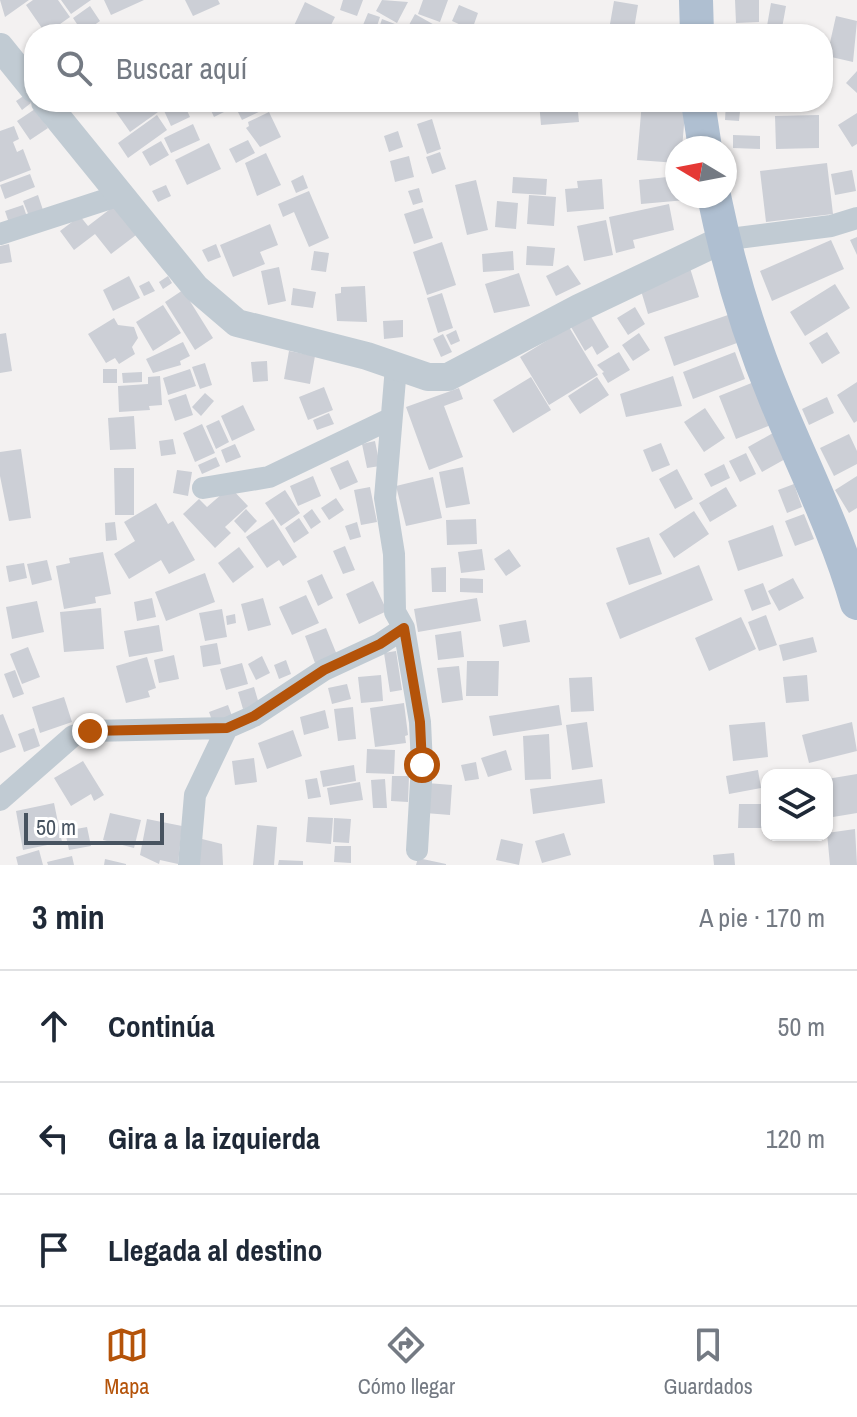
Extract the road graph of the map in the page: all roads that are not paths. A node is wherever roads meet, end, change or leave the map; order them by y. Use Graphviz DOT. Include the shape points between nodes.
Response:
graph roads {
  1 [pos="696,0"];
  2 [pos="697,24"];
  3 [pos="0,47"];
  4 [pos="24,77"];
  5 [pos="53,112"];
  6 [pos="700,112"];
  7 [pos="703,136"];
  8 [pos="120,195"];
  9 [pos="716,208"];
  10 [pos="857,218"];
  11 [pos="0,234"];
  12 [pos="722,240"];
  13 [pos="396,367"];
  14 [pos="390,419"];
  15 [pos="203,488"];
  16 [pos="850,549"];
  17 [pos="857,603"];
  18 [pos="404,628"];
  19 [pos="227,728"];
  20 [pos="0,800"];
  21 [pos="417,850"];
  22 [pos="189,865"];
  1 -- 2 [label="main road"];
  3 -- 4 [label="street"];
  5 -- 8 [label="street"];
  6 -- 7 [label="main road"];
  8 -- 11 [label="street"];
  8 -- 13 [label="street" via="196,288 237,323"];
  9 -- 12 [label="main road"];
  10 -- 12 [label="street"];
  12 -- 13 [label="street" via="448,377"];
  12 -- 16 [label="main road" via="774,397"];
  13 -- 14 [label="street"];
  14 -- 15 [label="street" via="269,477"];
  14 -- 18 [label="street" via="385,498 394,554 395,612"];
  16 -- 17 [label="main road"];
  18 -- 19 [label="street"];
  18 -- 21 [label="street" via="420,722"];
  19 -- 20 [label="street" via="90,731 73,736"];
  19 -- 22 [label="street" via="195,795"];
}
